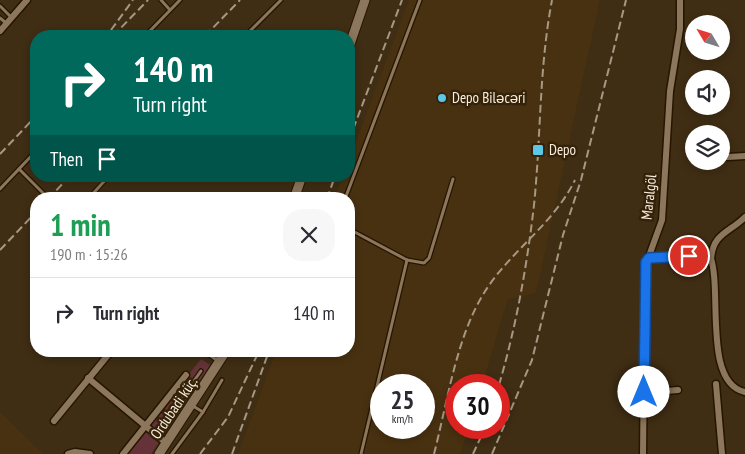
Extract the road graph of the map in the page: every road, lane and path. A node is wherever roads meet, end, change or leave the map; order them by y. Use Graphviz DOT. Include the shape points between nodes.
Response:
graph roads {
  1 [pos="27,0"];
  2 [pos="161,0"];
  3 [pos="180,0"];
  4 [pos="281,0"];
  5 [pos="365,0"];
  6 [pos="420,0"];
  7 [pos="680,0"];
  8 [pos="0,6"];
  9 [pos="170,10"];
  10 [pos="0,18"];
  11 [pos="9,20"];
  12 [pos="0,30"];
  13 [pos="151,30"];
  14 [pos="251,30"];
  15 [pos="355,30"];
  16 [pos="745,156"];
  17 [pos="30,157"];
  18 [pos="730,157"];
  19 [pos="19,169"];
  20 [pos="355,172"];
  21 [pos="453,179"];
  22 [pos="30,180"];
  23 [pos="32,182"];
  24 [pos="104,182"];
  25 [pos="0,189"];
  26 [pos="42,192"];
  27 [pos="94,192"];
  28 [pos="745,217"];
  29 [pos="355,232"];
  30 [pos="649,258"];
  31 [pos="711,259"];
  32 [pos="407,260"];
  33 [pos="104,357"];
  34 [pos="213,357"];
  35 [pos="223,357"];
  36 [pos="220,362"];
  37 [pos="201,371"];
  38 [pos="186,375"];
  39 [pos="88,378"];
  40 [pos="222,380"];
  41 [pos="716,384"];
  42 [pos="678,390"];
  43 [pos="644,392"];
  44 [pos="745,392"];
  45 [pos="170,396"];
  46 [pos="192,405"];
  47 [pos="203,412"];
  48 [pos="54,421"];
  49 [pos="147,426"];
  50 [pos="166,443"];
  51 [pos="68,454"];
  52 [pos="90,454"];
  53 [pos="123,454"];
  54 [pos="159,454"];
  55 [pos="172,454"];
  56 [pos="360,454"];
  57 [pos="643,454"];
  58 [pos="722,454"];
  1 -- 11 [label="street"];
  2 -- 9 [label="lane"];
  3 -- 9 [label="lane"];
  4 -- 14 [label="lane"];
  5 -- 15 [label="main road"];
  6 -- 20 [label="lane"];
  7 -- 30 [label="street, Maralgöl" via="680,29 670,91 662,220"];
  8 -- 11 [label="lane"];
  9 -- 13 [label="lane"];
  10 -- 11 [label="lane"];
  11 -- 12 [label="street"];
  16 -- 18 [label="street"];
  17 -- 19 [label="lane"];
  19 -- 22 [label="lane"];
  19 -- 25 [label="lane"];
  21 -- 32 [label="lane" via="429,258 424,263"];
  23 -- 26 [label="lane"];
  24 -- 27 [label="lane"];
  28 -- 31 [label="street" via="740,224 721,234 712,247"];
  29 -- 32 [label="lane"];
  30 -- 31 [label="street" via="703,255"];
  30 -- 43 [label="street, Maralgöl" via="645,267"];
  31 -- 44 [label="street" via="717,310 716,349 731,384"];
  32 -- 56 [label="lane"];
  33 -- 39 [label="street"];
  34 -- 36 [label="lane"];
  35 -- 36 [label="main road, Ordubadi küç."];
  36 -- 46 [label="main road, Ordubadi küç."];
  37 -- 45 [label="lane" via="181,399"];
  38 -- 45 [label="street"];
  39 -- 48 [label="street"];
  39 -- 49 [label="street"];
  40 -- 47 [label="lane"];
  41 -- 58 [label="street"];
  42 -- 43 [label="street"];
  43 -- 57 [label="street, Maralgöl"];
  45 -- 49 [label="street"];
  46 -- 47 [label="lane"];
  46 -- 50 [label="main road, Ordubadi küç."];
  47 -- 55 [label="lane"];
  49 -- 50 [label="street"];
  49 -- 53 [label="street"];
  50 -- 54 [label="main road, Ordubadi küç."];
  51 -- 52 [label="street"];
}
